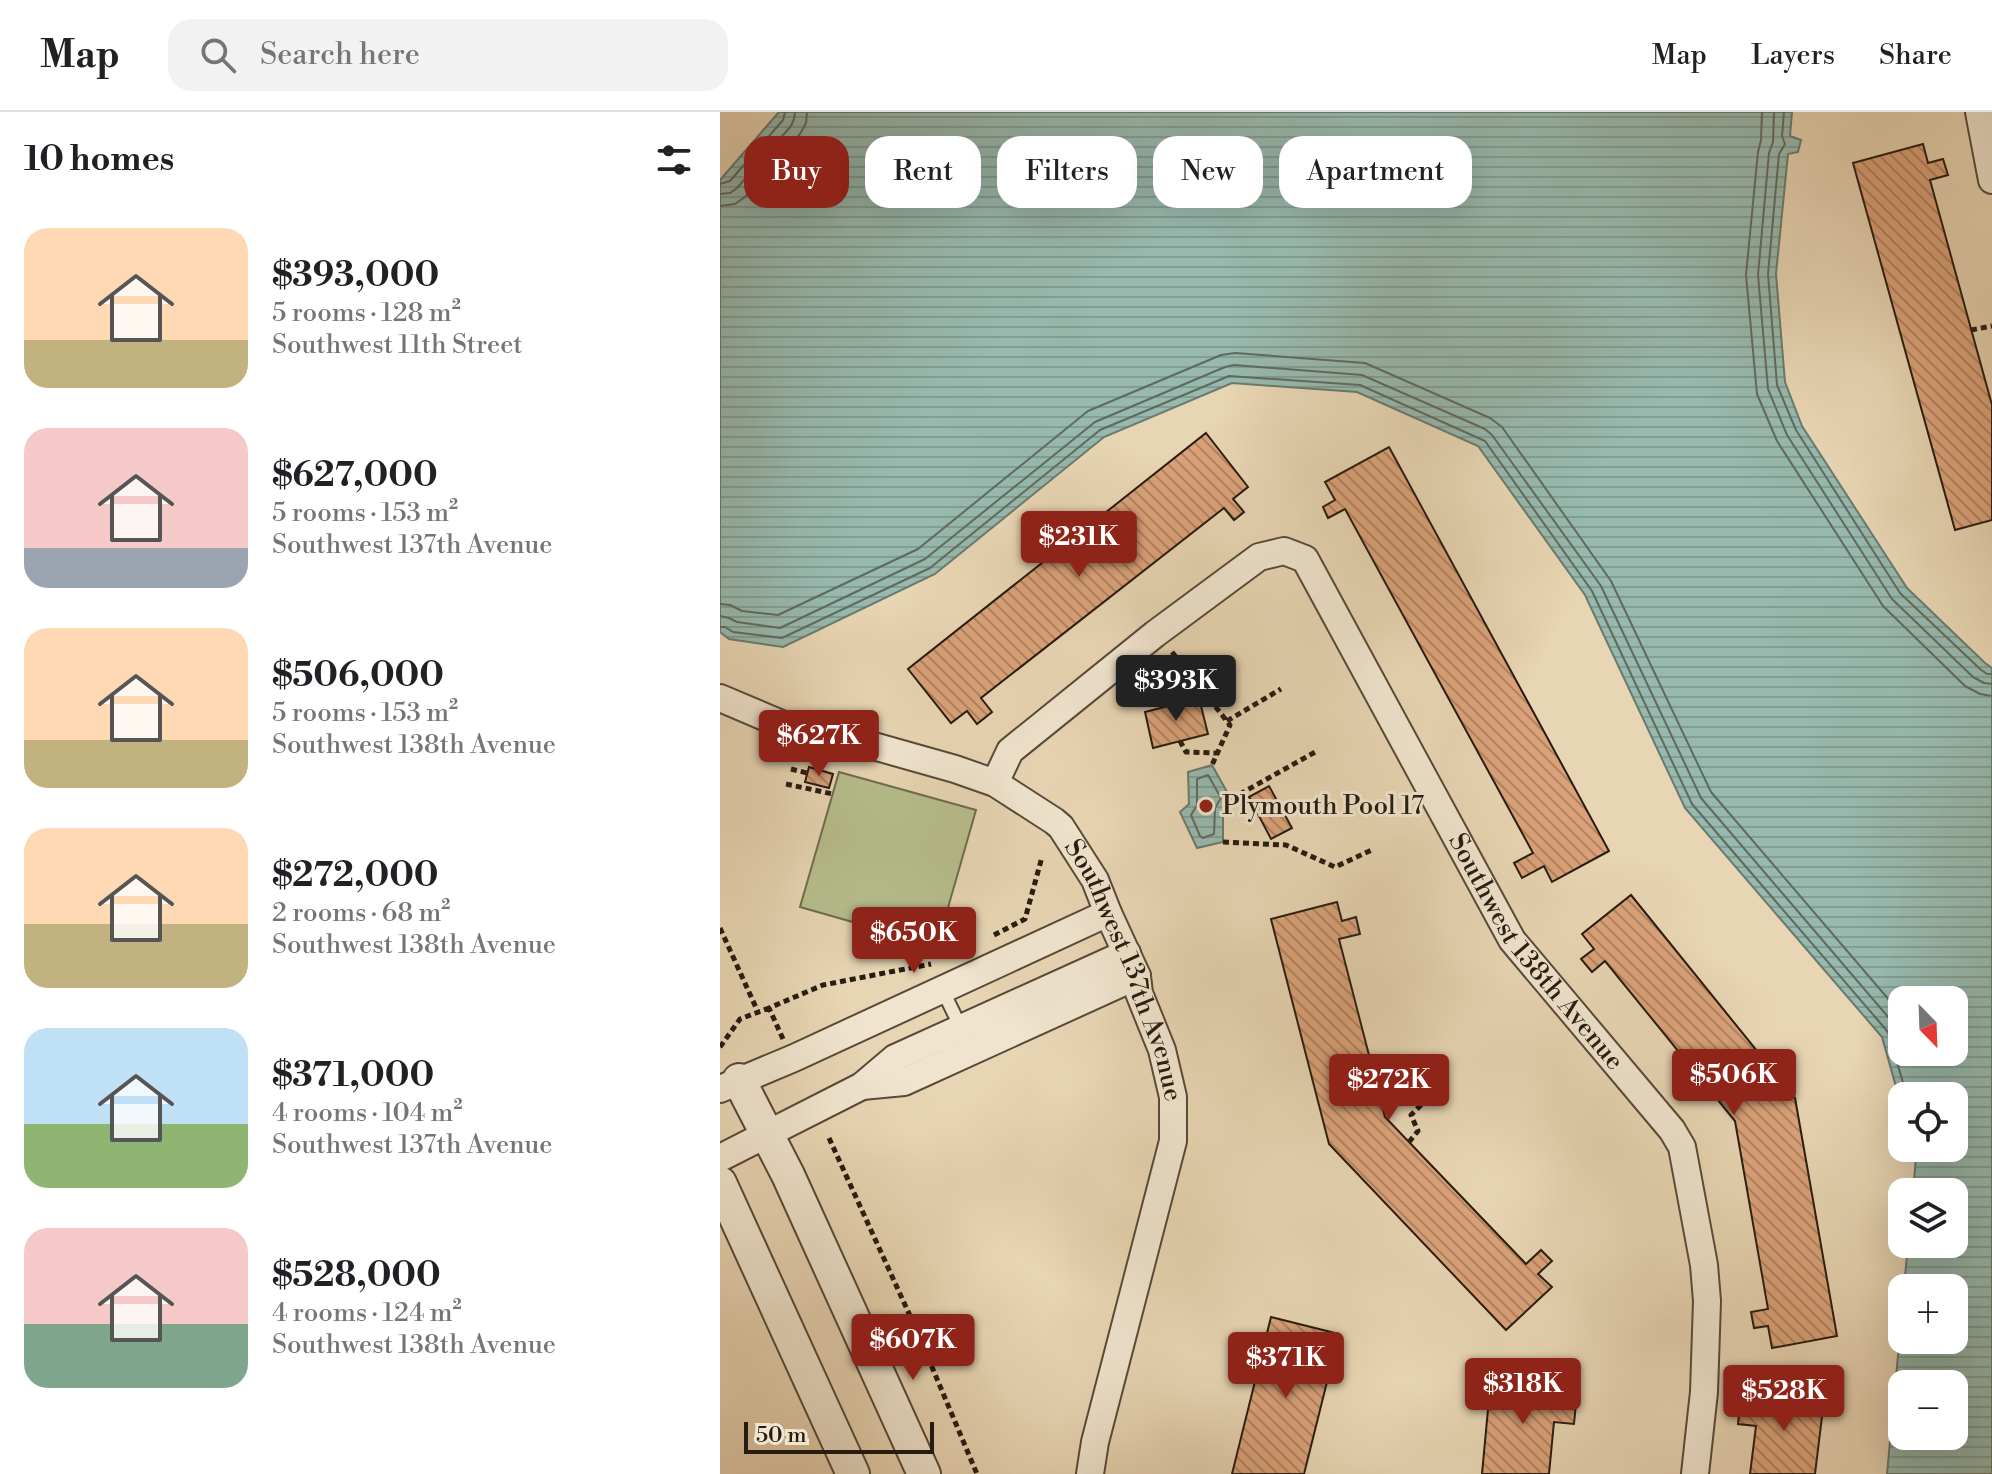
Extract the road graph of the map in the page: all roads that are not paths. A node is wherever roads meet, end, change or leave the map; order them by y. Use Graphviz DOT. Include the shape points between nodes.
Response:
graph roads {
  1 [pos="1979,112"];
  2 [pos="1992,180"];
  3 [pos="720,698"];
  4 [pos="995,783"];
  5 [pos="1108,913"];
  6 [pos="1132,965"];
  7 [pos="942,989"];
  8 [pos="961,1028"];
  9 [pos="729,1085"];
  10 [pos="862,1086"];
  11 [pos="766,1134"];
  12 [pos="720,1158"];
  13 [pos="720,1183"];
  14 [pos="853,1474"];
  15 [pos="924,1474"];
  16 [pos="1090,1474"];
  17 [pos="1695,1474"];
  1 -- 2 [label="street"];
  3 -- 4 [label="street, Southwest 137th Avenue" via="791,728 877,747"];
  4 -- 5 [label="street, Southwest 137th Avenue" via="1061,827 1095,880"];
  4 -- 17 [label="street, Southwest 138th Avenue" via="1010,751 1259,557 1284,551 1305,559 1512,940 1682,1147 1707,1301"];
  5 -- 6 [label="street, Southwest 137th Avenue"];
  5 -- 7 [label="street"];
  6 -- 8 [label="street"];
  6 -- 10 [label="street" via="904,1082"];
  6 -- 16 [label="street, Southwest 137th Avenue" via="1173,1097 1173,1141"];
  7 -- 8 [label="lane"];
  7 -- 9 [label="street"];
  8 -- 10 [label="street" via="895,1058"];
  9 -- 11 [label="street"];
  10 -- 11 [label="street"];
  11 -- 12 [label="street"];
  11 -- 15 [label="street"];
  13 -- 14 [label="street"];
}
